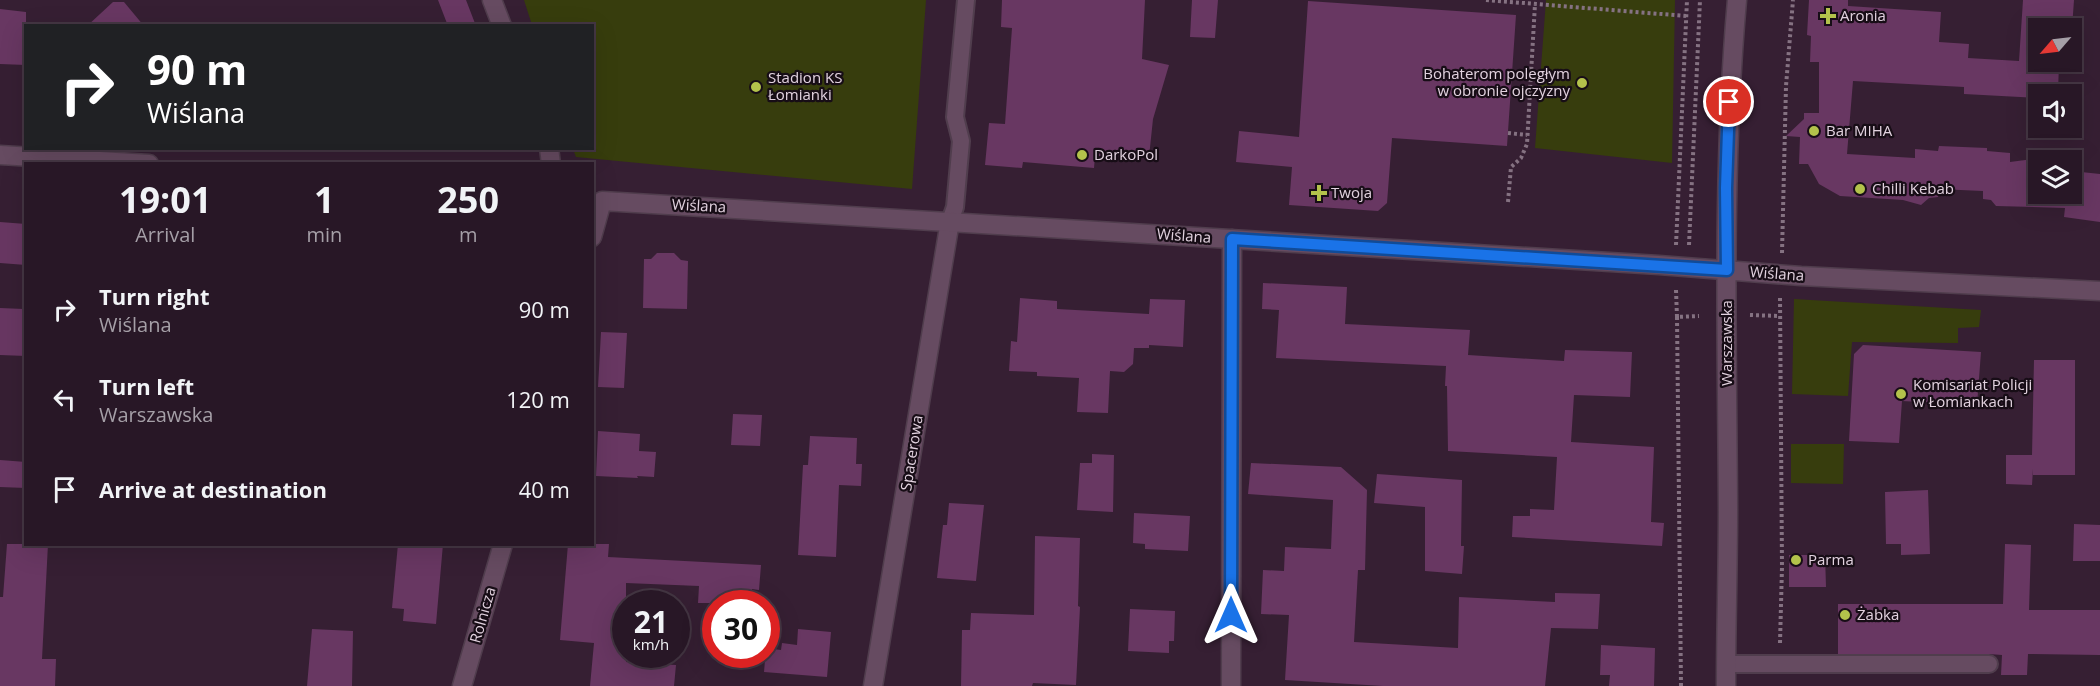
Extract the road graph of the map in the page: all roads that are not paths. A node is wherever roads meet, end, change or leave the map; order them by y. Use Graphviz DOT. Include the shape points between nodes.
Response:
graph roads {
  1 [pos="492,0"];
  2 [pos="966,0"];
  3 [pos="1737,0"];
  4 [pos="501,24"];
  5 [pos="0,155"];
  6 [pos="116,162"];
  7 [pos="598,200"];
  8 [pos="950,221"];
  9 [pos="594,225"];
  10 [pos="1232,239"];
  11 [pos="1727,270"];
  12 [pos="2100,291"];
  13 [pos="502,546"];
  14 [pos="1726,664"];
  15 [pos="1989,664"];
  16 [pos="462,686"];
  17 [pos="873,686"];
  18 [pos="1231,686"];
  19 [pos="1726,686"];
  1 -- 4 [label="street"];
  2 -- 8 [label="lane" via="955,117 961,141 955,207"];
  3 -- 11 [label="street, Warszawska" via="1726,188"];
  5 -- 6 [label="street"];
  7 -- 8 [label="street, Wiślana"];
  7 -- 9 [label="street"];
  8 -- 10 [label="street, Wiślana"];
  8 -- 17 [label="street, Spacerowa"];
  10 -- 11 [label="street, Wiślana"];
  10 -- 18 [label="street"];
  11 -- 12 [label="street, Wiślana"];
  11 -- 14 [label="street, Warszawska"];
  13 -- 16 [label="street, Rolnicza"];
  14 -- 15 [label="lane"];
  14 -- 19 [label="street, Warszawska"];
}
